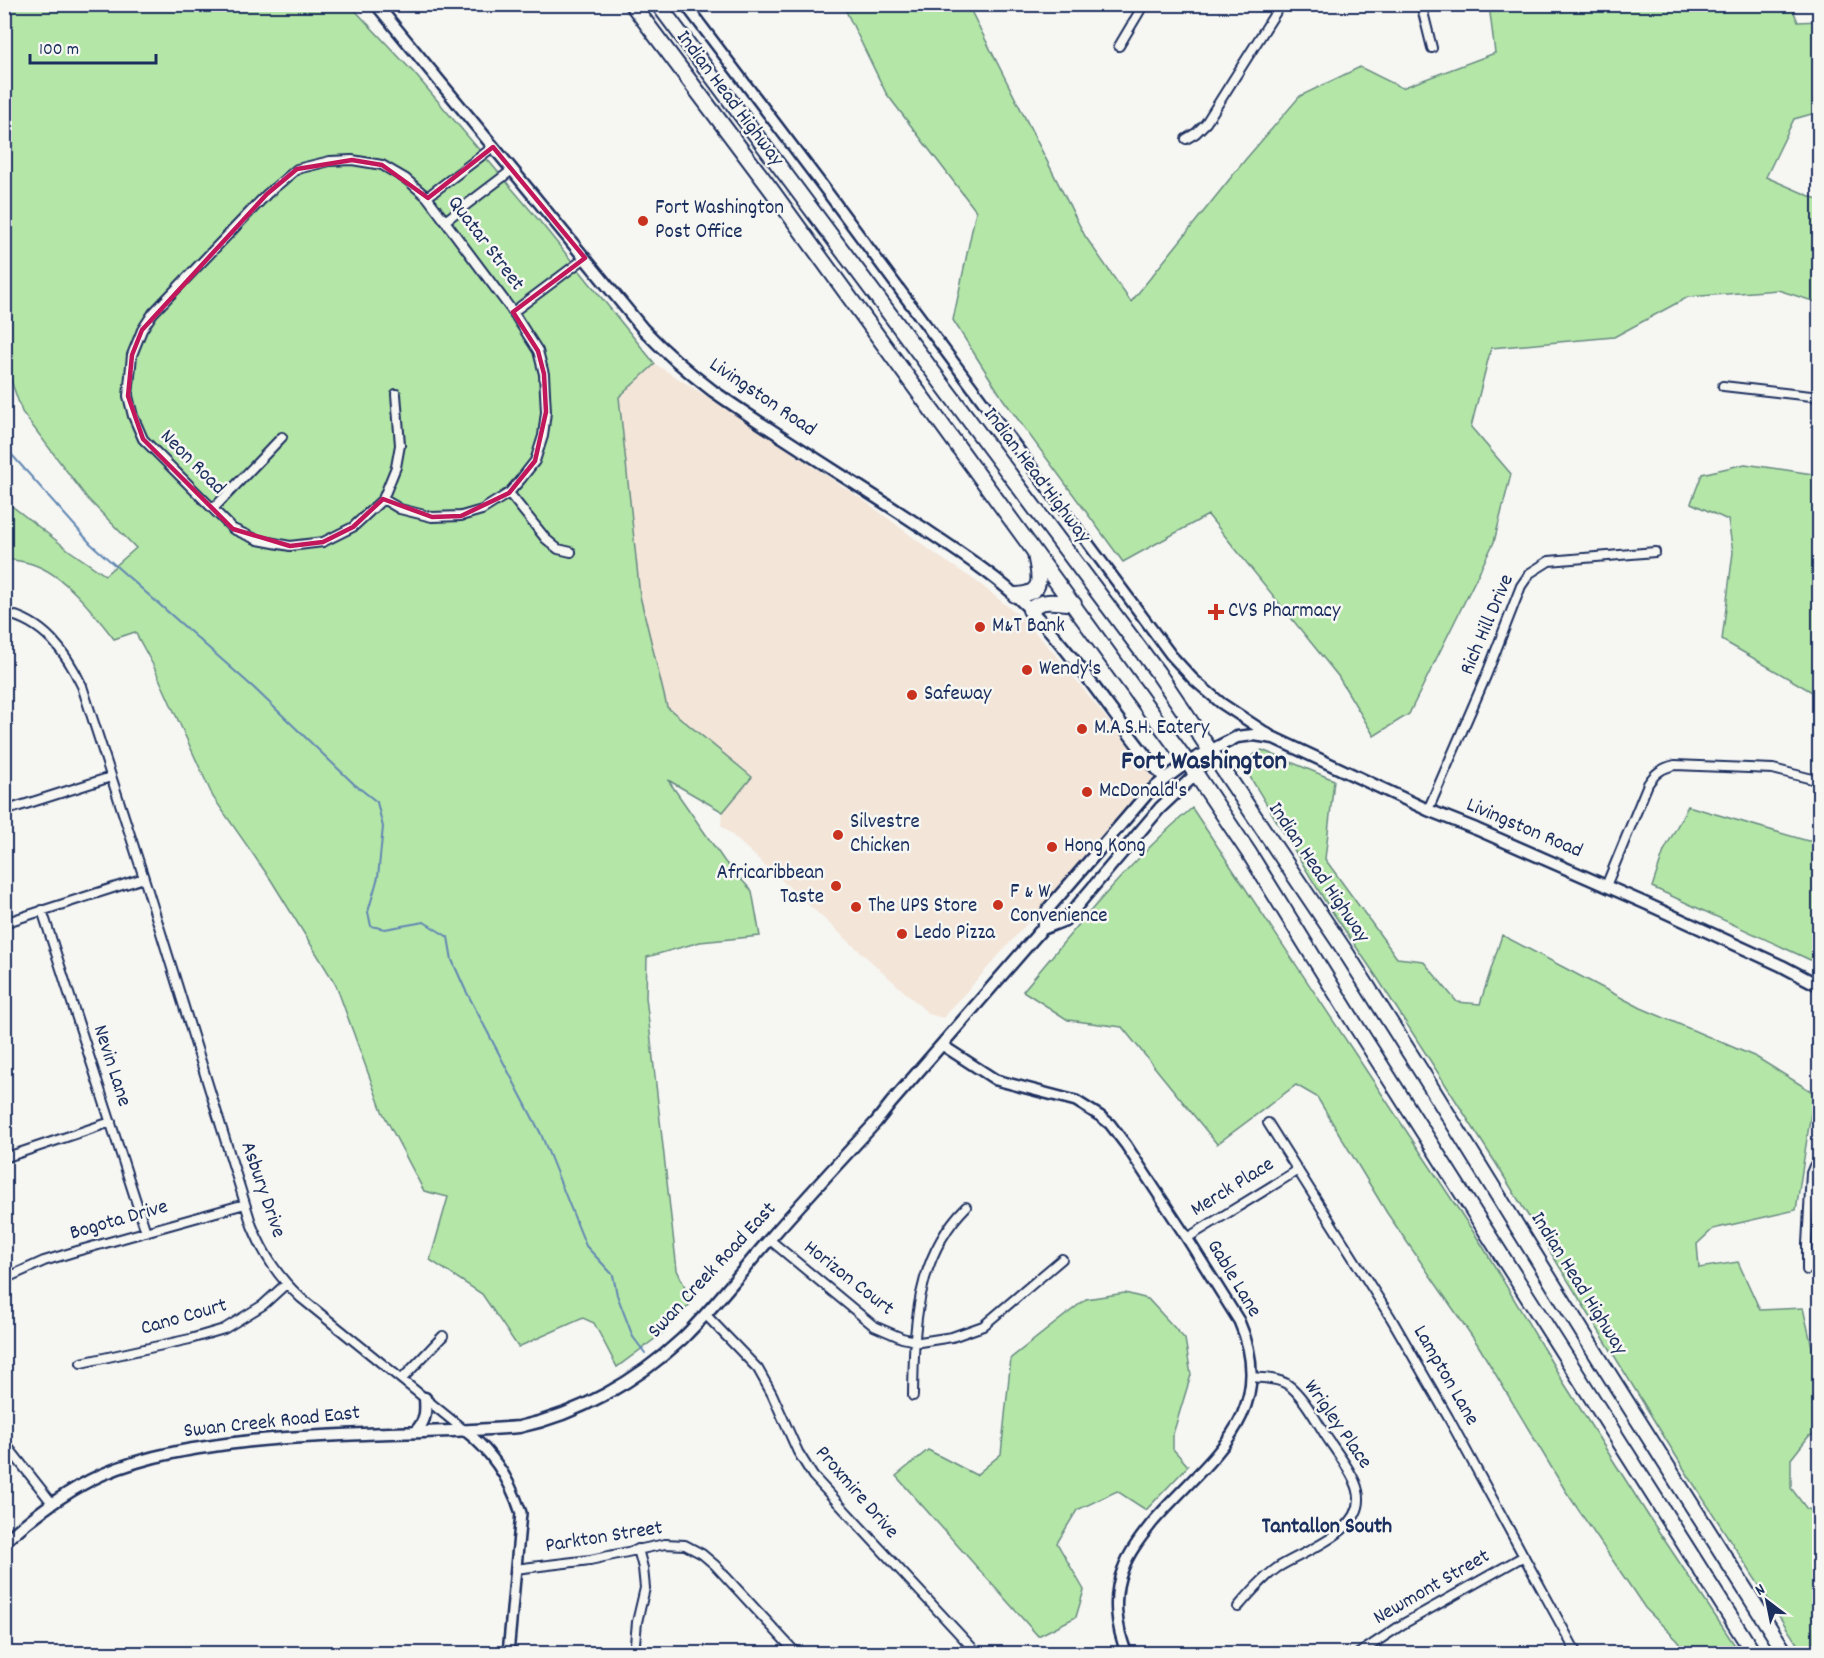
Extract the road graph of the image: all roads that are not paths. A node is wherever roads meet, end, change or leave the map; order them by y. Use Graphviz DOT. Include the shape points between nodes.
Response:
graph roads {
  1 [pos="376,4"];
  2 [pos="632,4"];
  3 [pos="658,4"];
  4 [pos="685,4"];
  5 [pos="1144,4"];
  6 [pos="1281,4"];
  7 [pos="1421,4"];
  8 [pos="1119,46"];
  9 [pos="1432,48"];
  10 [pos="1186,139"];
  11 [pos="494,147"];
  12 [pos="512,170"];
  13 [pos="427,197"];
  14 [pos="445,221"];
  15 [pos="585,258"];
  16 [pos="513,312"];
  17 [pos="1723,386"];
  18 [pos="396,394"];
  19 [pos="1820,397"];
  20 [pos="282,438"];
  21 [pos="509,493"];
  22 [pos="383,499"];
  23 [pos="213,509"];
  24 [pos="571,552"];
  25 [pos="1035,552"];
  26 [pos="1655,552"];
  27 [pos="1015,595"];
  28 [pos="1074,603"];
  29 [pos="1030,610"];
  30 [pos="4,613"];
  31 [pos="1274,738"];
  32 [pos="1210,752"];
  33 [pos="1192,768"];
  34 [pos="111,777"];
  35 [pos="1165,779"];
  36 [pos="1820,781"];
  37 [pos="1428,810"];
  38 [pos="4,811"];
  39 [pos="144,878"];
  40 [pos="1605,886"];
  41 [pos="42,910"];
  42 [pos="4,922"];
  43 [pos="1042,929"];
  44 [pos="1820,986"];
  45 [pos="942,1045"];
  46 [pos="111,1122"];
  47 [pos="1268,1124"];
  48 [pos="4,1158"];
  49 [pos="1820,1161"];
  50 [pos="1298,1170"];
  51 [pos="245,1204"];
  52 [pos="966,1207"];
  53 [pos="146,1232"];
  54 [pos="1187,1238"];
  55 [pos="770,1240"];
  56 [pos="1062,1259"];
  57 [pos="1807,1270"];
  58 [pos="4,1279"];
  59 [pos="286,1284"];
  60 [pos="705,1314"];
  61 [pos="443,1336"];
  62 [pos="914,1341"];
  63 [pos="81,1364"];
  64 [pos="1251,1377"];
  65 [pos="402,1379"];
  66 [pos="913,1396"];
  67 [pos="425,1398"];
  68 [pos="464,1430"];
  69 [pos="416,1431"];
  70 [pos="4,1442"];
  71 [pos="52,1503"];
  72 [pos="4,1542"];
  73 [pos="638,1549"];
  74 [pos="1524,1556"];
  75 [pos="515,1569"];
  76 [pos="1238,1607"];
  77 [pos="508,1653"];
  78 [pos="634,1653"];
  79 [pos="797,1653"];
  80 [pos="978,1653"];
  81 [pos="1127,1653"];
  82 [pos="1358,1653"];
  83 [pos="1577,1653"];
  84 [pos="1754,1653"];
  85 [pos="1786,1653"];
  1 -- 11 [label="main road, Livingston Road"];
  2 -- 25 [label="highway, Indian Head Highway"];
  3 -- 32 [label="highway, Indian Head Highway" via="1151,664"];
  4 -- 31 [label="street" via="1172,656 1221,703"];
  5 -- 8 [label="street"];
  6 -- 10 [label="street" via="1206,123"];
  7 -- 9 [label="street"];
  11 -- 12 [label="main road, Livingston Road"];
  11 -- 13 [label="street"];
  12 -- 14 [label="street"];
  12 -- 15 [label="main road, Livingston Road"];
  13 -- 14 [label="street, Quatar Street"];
  13 -- 23 [label="street, Neon Road" via="382,165 330,161 297,170 267,194 153,313 132,356 128,396 133,416 143,439"];
  14 -- 16 [label="street, Quatar Street"];
  15 -- 16 [label="street, Quatar Street"];
  15 -- 27 [label="main road, Livingston Road" via="644,329 689,372"];
  16 -- 21 [label="street, Quatar Street" via="538,351 546,411 534,461"];
  17 -- 19 [label="street"];
  18 -- 22 [label="street, Neon Road" via="400,445"];
  20 -- 23 [label="street"];
  21 -- 22 [label="street, Quatar Street" via="482,510 461,516 432,517 400,509"];
  21 -- 24 [label="street" via="546,538 558,549"];
  22 -- 23 [label="street, Neon Road" via="353,526 323,542 290,546 258,540 233,529"];
  25 -- 27 [label="highway" via="1040,581 1033,592"];
  25 -- 28 [label="highway, Indian Head Highway"];
  26 -- 37 [label="street, Rich Hill Drive" via="1549,561 1530,573 1521,586"];
  27 -- 29 [label="main road, Livingston Road"];
  28 -- 29 [label="highway" via="1041,603"];
  28 -- 33 [label="highway, Indian Head Highway"];
  29 -- 35 [label="main road, Livingston Road" via="1064,647"];
  30 -- 34 [label="street, Asbury Drive" via="28,621 44,632 72,665"];
  31 -- 32 [label="main road, Livingston Road" via="1238,737"];
  31 -- 37 [label="main road, Livingston Road"];
  32 -- 33 [label="main road, Swan Creek Road East"];
  32 -- 85 [label="highway, Indian Head Highway" via="1353,964"];
  33 -- 35 [label="main road, Swan Creek Road East"];
  33 -- 43 [label="main road, Swan Creek Road East" via="1065,920"];
  33 -- 84 [label="highway, Indian Head Highway"];
  34 -- 38 [label="street"];
  34 -- 39 [label="street, Asbury Drive"];
  35 -- 43 [label="main road, Swan Creek Road East" via="1147,794 1048,909"];
  36 -- 40 [label="street" via="1773,769 1675,765 1664,768 1648,784"];
  37 -- 40 [label="main road, Livingston Road"];
  39 -- 41 [label="street"];
  39 -- 51 [label="street, Asbury Drive"];
  40 -- 44 [label="main road, Livingston Road"];
  41 -- 42 [label="street"];
  41 -- 46 [label="street, Nevin Lane"];
  43 -- 45 [label="main road, Swan Creek Road East"];
  45 -- 54 [label="street, Gable Lane" via="996,1080 1066,1098 1100,1116 1126,1145"];
  45 -- 55 [label="main road, Swan Creek Road East"];
  46 -- 48 [label="street"];
  46 -- 53 [label="street, Nevin Lane"];
  47 -- 50 [label="street, Lampton Lane"];
  49 -- 57 [label="street" via="1812,1173"];
  50 -- 54 [label="street, Merck Place"];
  50 -- 74 [label="street, Lampton Lane" via="1391,1318"];
  51 -- 53 [label="street, Bogota Drive"];
  51 -- 59 [label="street, Asbury Drive" via="264,1253"];
  52 -- 62 [label="street" via="953,1220 930,1262 922,1285"];
  53 -- 58 [label="street, Bogota Drive" via="44,1261"];
  54 -- 64 [label="street, Gable Lane" via="1239,1322 1248,1344"];
  55 -- 60 [label="main road, Swan Creek Road East"];
  55 -- 62 [label="street, Horizon Court" via="874,1326"];
  56 -- 62 [label="street, Horizon Court" via="983,1326 929,1342"];
  59 -- 63 [label="street, Cano Court" via="255,1311 224,1329"];
  59 -- 65 [label="street, Asbury Drive"];
  60 -- 68 [label="main road, Swan Creek Road East" via="652,1364 592,1401 525,1426"];
  60 -- 80 [label="street, Proxmire Drive" via="758,1369 813,1476"];
  61 -- 65 [label="street"];
  62 -- 66 [label="street"];
  64 -- 76 [label="street, Wrigley Place" via="1281,1382 1294,1390 1355,1482 1359,1500 1354,1517 1343,1529 1276,1569"];
  64 -- 81 [label="street, Gable Lane" via="1249,1397 1234,1433 1147,1529 1121,1571 1116,1602"];
  65 -- 67 [label="street, Asbury Drive"];
  67 -- 68 [label="street, Asbury Drive"];
  67 -- 69 [label="main road" via="425,1418"];
  68 -- 69 [label="main road, Swan Creek Road East"];
  68 -- 75 [label="street, Asbury Drive" via="479,1441 514,1493 521,1513"];
  69 -- 71 [label="main road, Swan Creek Road East" via="277,1438 172,1452 100,1476"];
  70 -- 71 [label="street"];
  71 -- 72 [label="main road, Swan Creek Road East"];
  73 -- 75 [label="street, Parkton Street" via="590,1560"];
  73 -- 78 [label="street" via="645,1588"];
  73 -- 79 [label="street, Parkton Street" via="677,1544 702,1554"];
  74 -- 82 [label="street, Newmont Street"];
  74 -- 83 [label="street, Lampton Lane"];
  75 -- 77 [label="street, Asbury Drive"];
}
